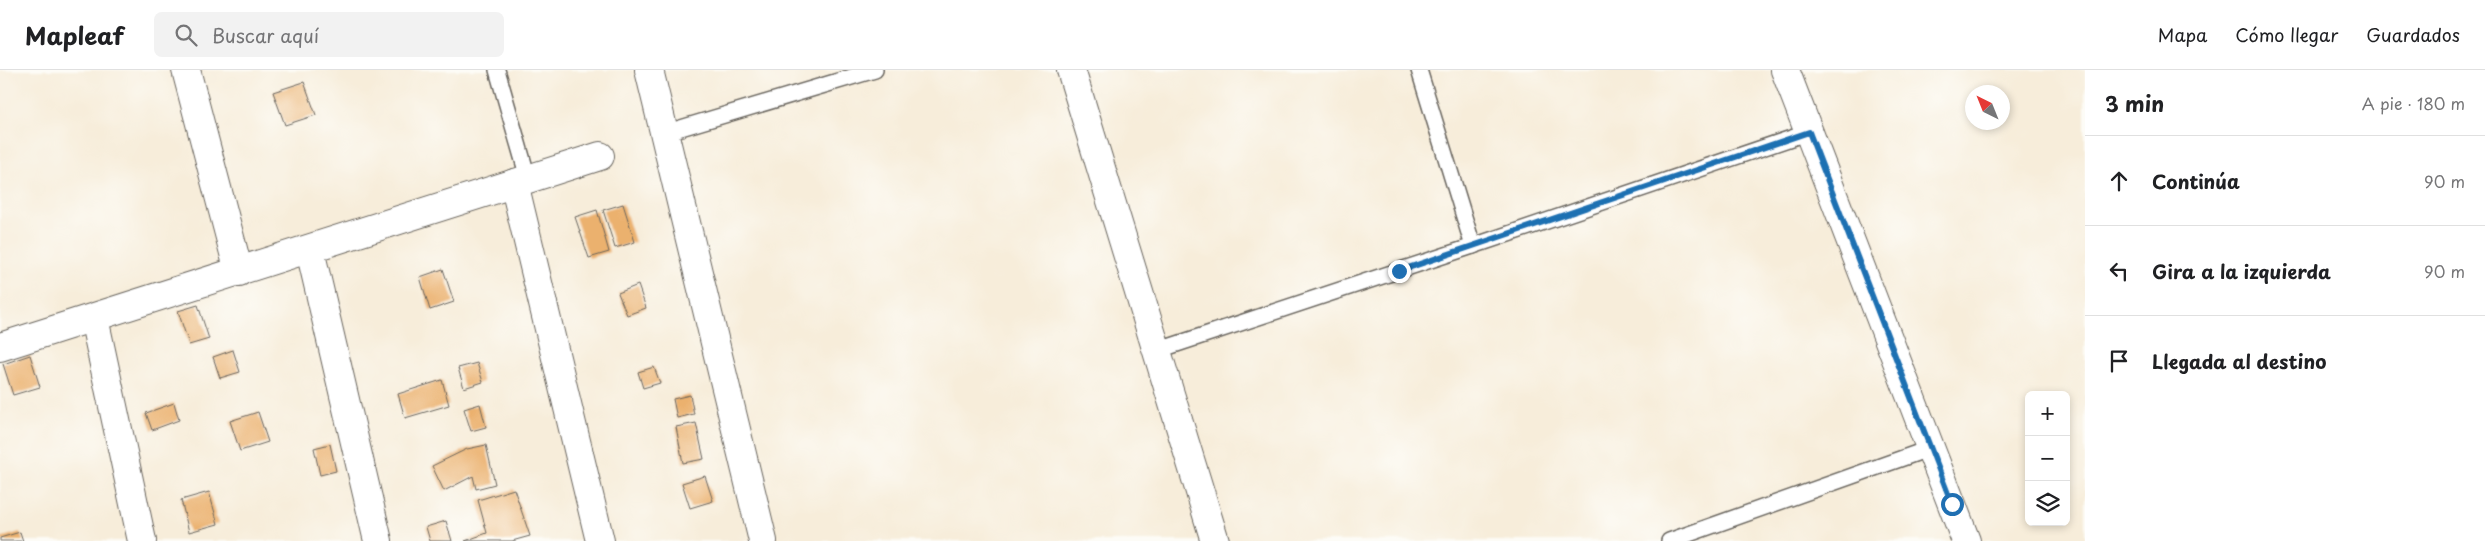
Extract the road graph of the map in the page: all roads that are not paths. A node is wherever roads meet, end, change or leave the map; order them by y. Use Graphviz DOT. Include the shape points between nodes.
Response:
graph roads {
  1 [pos="186,70"];
  2 [pos="497,70"];
  3 [pos="650,70"];
  4 [pos="875,70"];
  5 [pos="1071,70"];
  6 [pos="1418,70"];
  7 [pos="1785,70"];
  8 [pos="664,132"];
  9 [pos="1809,132"];
  10 [pos="600,156"];
  11 [pos="521,180"];
  12 [pos="1473,246"];
  13 [pos="310,250"];
  14 [pos="239,272"];
  15 [pos="94,318"];
  16 [pos="0,347"];
  17 [pos="1156,350"];
  18 [pos="1931,448"];
  19 [pos="142,541"];
  20 [pos="378,541"];
  21 [pos="600,541"];
  22 [pos="763,541"];
  23 [pos="1215,541"];
  24 [pos="1669,541"];
  25 [pos="1966,541"];
  1 -- 14 [label="street"];
  2 -- 11 [label="lane"];
  3 -- 8 [label="street"];
  4 -- 8 [label="lane"];
  5 -- 17 [label="street"];
  6 -- 12 [label="lane"];
  7 -- 9 [label="street"];
  8 -- 22 [label="street"];
  9 -- 12 [label="lane"];
  9 -- 18 [label="street"];
  10 -- 11 [label="street"];
  11 -- 13 [label="street"];
  11 -- 21 [label="street"];
  12 -- 17 [label="lane"];
  13 -- 14 [label="street"];
  13 -- 20 [label="street"];
  14 -- 15 [label="street"];
  15 -- 16 [label="street"];
  15 -- 19 [label="street"];
  17 -- 23 [label="street"];
  18 -- 24 [label="lane"];
  18 -- 25 [label="street"];
}
